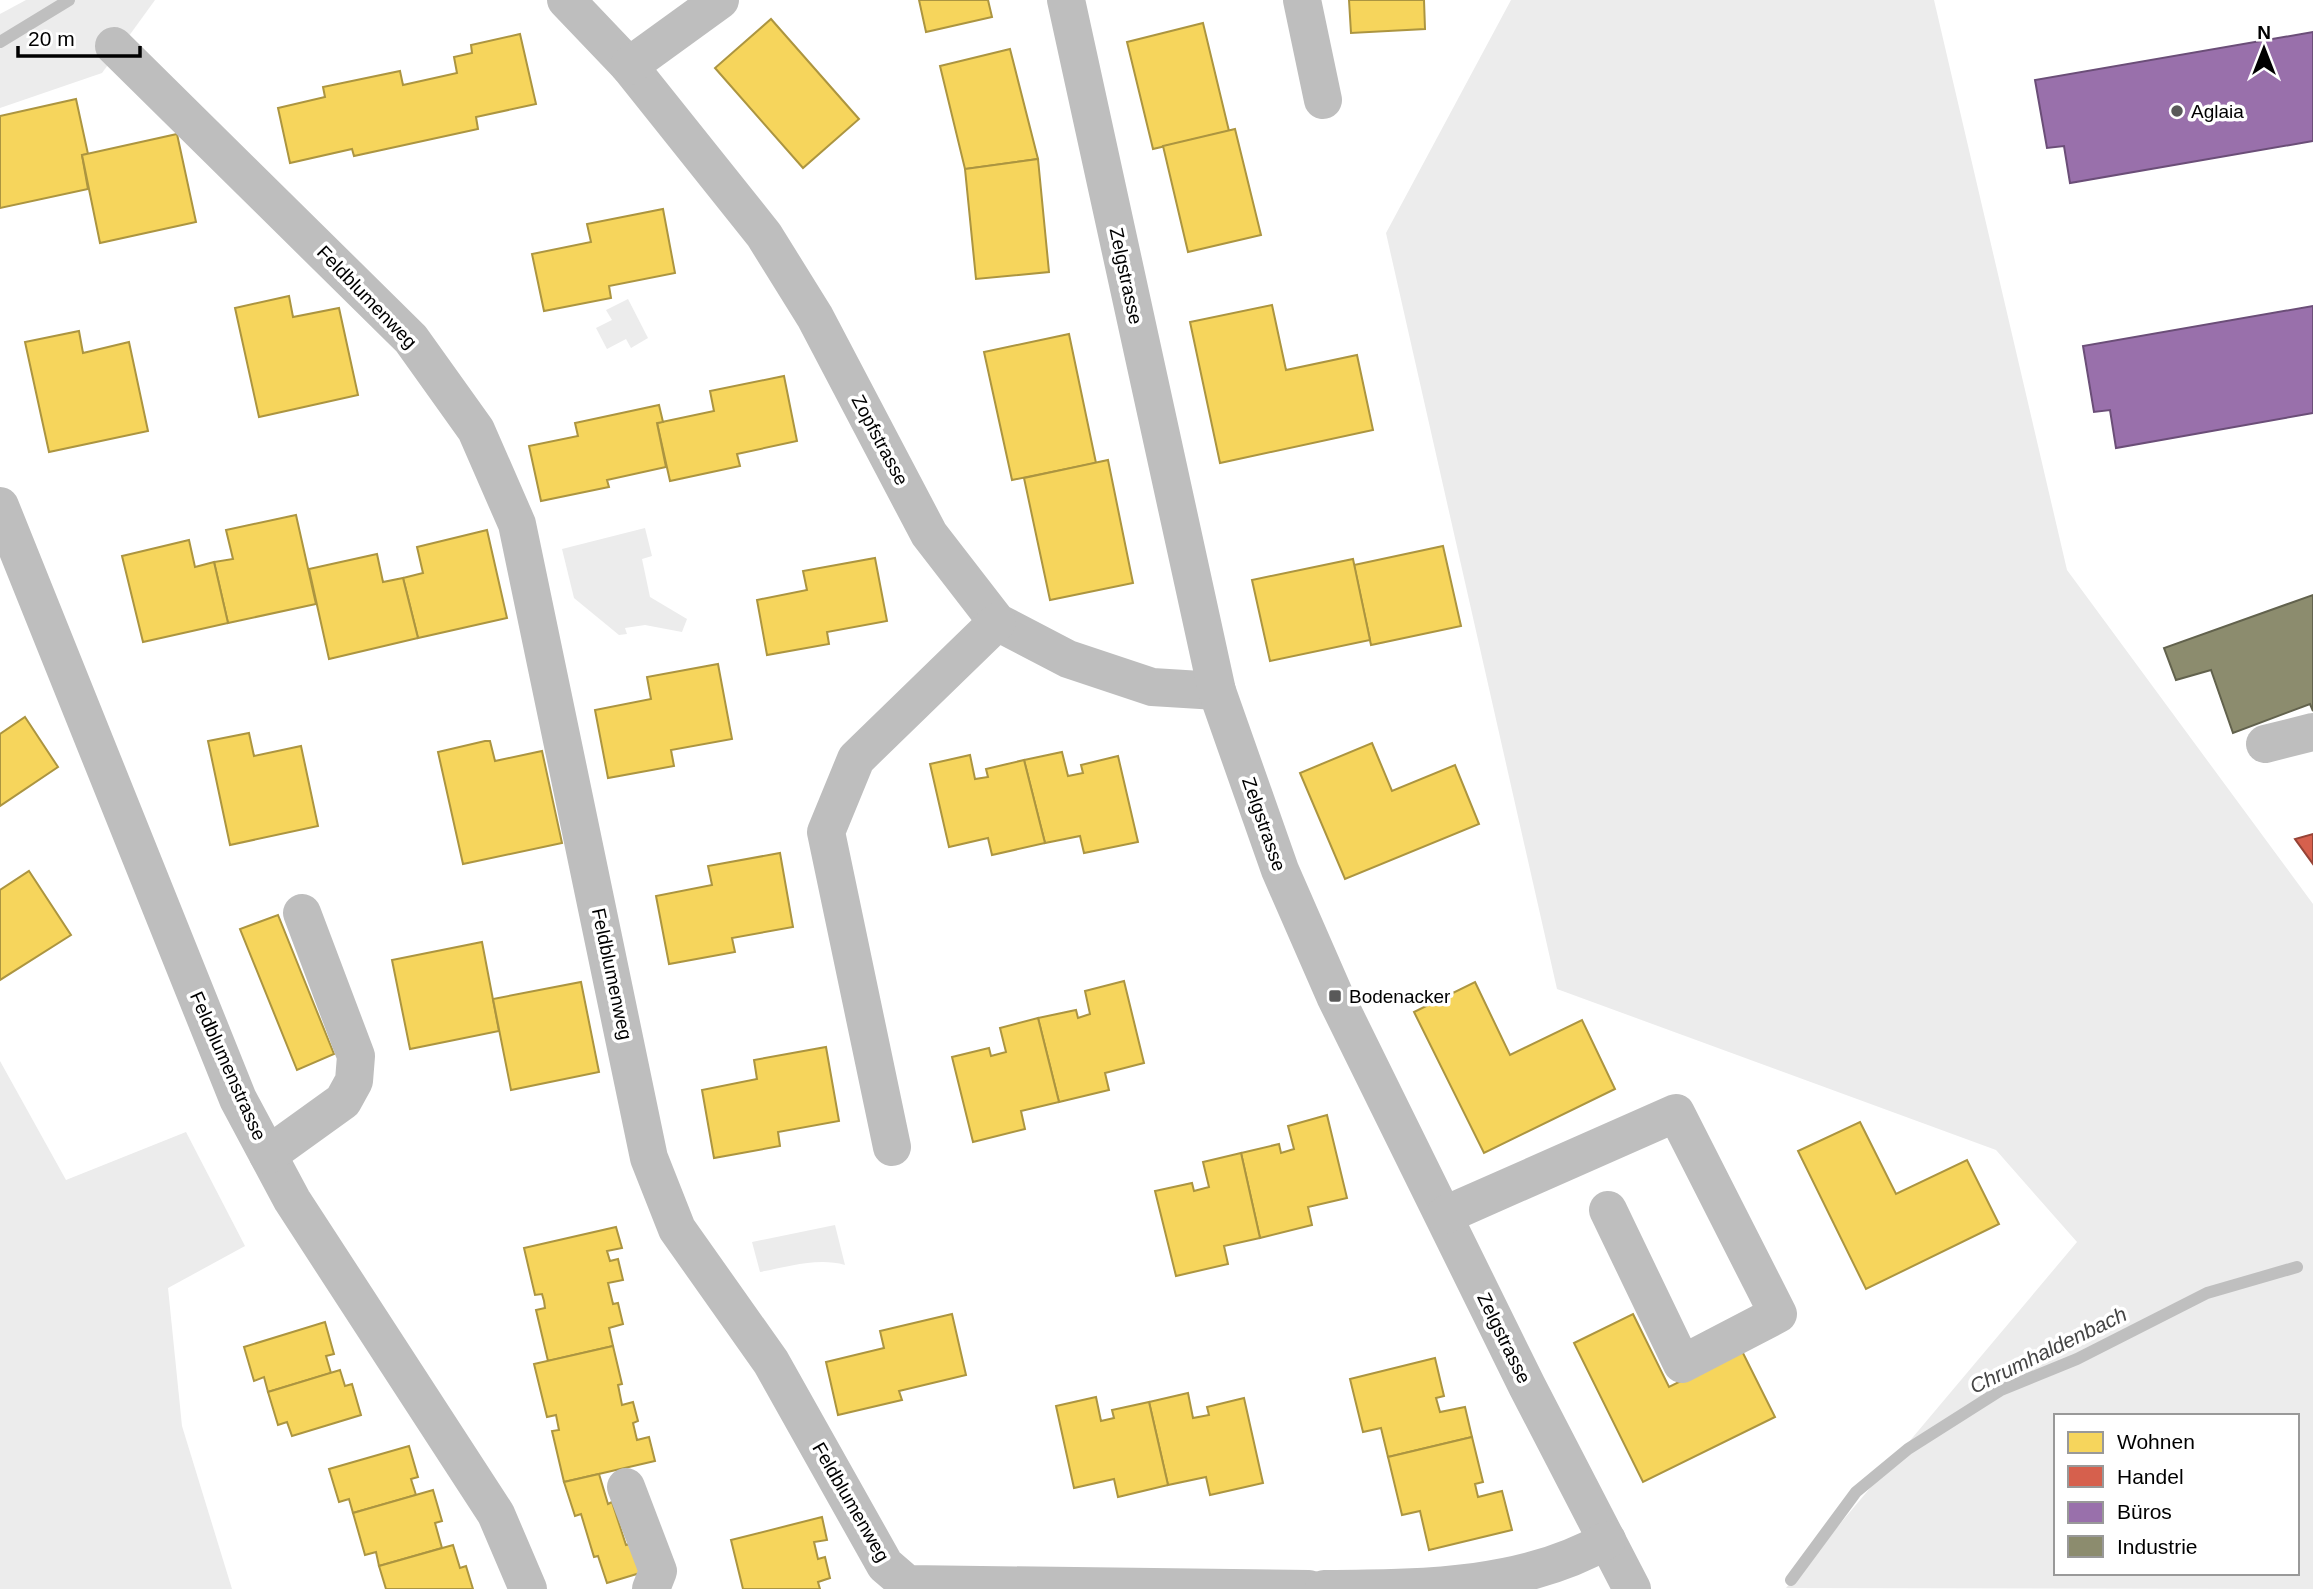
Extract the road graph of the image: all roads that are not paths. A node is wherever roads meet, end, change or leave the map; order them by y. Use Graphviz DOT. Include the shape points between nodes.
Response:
graph roads {
  1 [pos="566,0"];
  2 [pos="720,0"];
  3 [pos="1066,0"];
  4 [pos="1302,0"];
  5 [pos="114,46"];
  6 [pos="629,66"];
  7 [pos="1323,100"];
  8 [pos="0,506"];
  9 [pos="997,622"];
  10 [pos="1217,691"];
  11 [pos="2313,732"];
  12 [pos="2264,744"];
  13 [pos="302,913"];
  14 [pos="892,1147"];
  15 [pos="268,1156"];
  16 [pos="1608,1210"];
  17 [pos="1445,1215"];
  18 [pos="626,1487"];
  19 [pos="1607,1540"];
  20 [pos="528,1589"];
  21 [pos="651,1589"];
  22 [pos="1310,1589"];
  23 [pos="1324,1589"];
  24 [pos="1632,1589"];
  1 -- 6 [label="street, Zopfstrasse"];
  2 -- 6 [label="street"];
  3 -- 10 [label="street, Zelgstrasse"];
  4 -- 7 [label="street"];
  5 -- 22 [label="street, Feldblumenweg" via="411,339 476,430 517,524 649,1158 677,1229 771,1362 885,1565 907,1584"];
  6 -- 9 [label="street, Zopfstrasse" via="764,234 815,317 929,534"];
  8 -- 15 [label="street, Feldblumenstrasse" via="238,1099"];
  9 -- 10 [label="street, Zopfstrasse" via="1068,659 1152,687"];
  9 -- 14 [label="street" via="856,759 825,832"];
  10 -- 17 [label="street, Zelgstrasse" via="1280,870 1335,996"];
  11 -- 12 [label="street"];
  13 -- 15 [label="street" via="356,1056 354,1082 343,1101"];
  15 -- 20 [label="street, Feldblumenstrasse" via="496,1514"];
  16 -- 17 [label="street" via="1682,1364 1778,1314 1676,1113"];
  17 -- 19 [label="street, Zelgstrasse"];
  18 -- 21 [label="street" via="658,1571"];
  19 -- 23 [label="street" via="1569,1561 1456,1587"];
  19 -- 24 [label="street, Zelgstrasse"];
}
